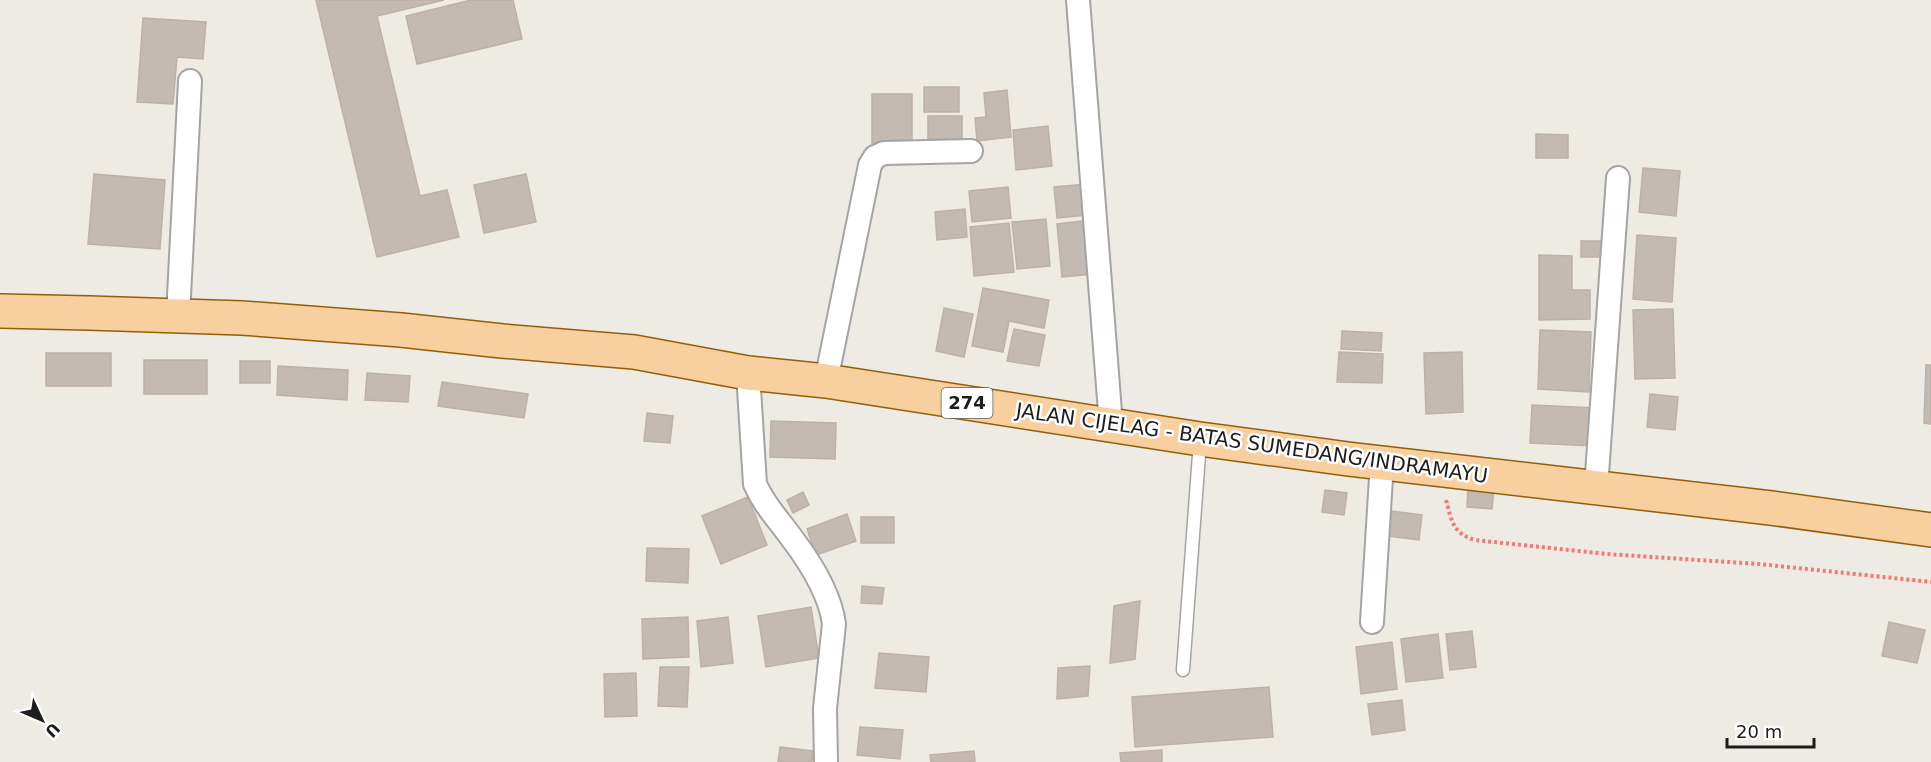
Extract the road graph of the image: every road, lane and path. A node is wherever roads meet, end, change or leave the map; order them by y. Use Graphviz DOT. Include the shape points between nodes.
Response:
graph roads {
  1 [pos="1078,0"];
  2 [pos="190,81"];
  3 [pos="971,151"];
  4 [pos="1618,178"];
  5 [pos="0,311"];
  6 [pos="178,316"];
  7 [pos="748,373"];
  8 [pos="826,381"];
  9 [pos="1110,425"];
  10 [pos="1200,439"];
  11 [pos="1382,462"];
  12 [pos="1437,470"];
  13 [pos="1596,488"];
  14 [pos="1931,530"];
  15 [pos="1931,582"];
  16 [pos="1372,622"];
  17 [pos="1183,670"];
  18 [pos="826,762"];
  1 -- 9 [label="street"];
  2 -- 6 [label="street"];
  3 -- 8 [label="street" via="884,153 875,157 870,165"];
  4 -- 13 [label="street"];
  5 -- 6 [label="main road, JALAN CIJELAG - BATAS SUMEDANG/INDRAMAYU / 274"];
  6 -- 7 [label="main road, JALAN CIJELAG - BATAS SUMEDANG/INDRAMAYU / 274" via="401,330 634,352"];
  7 -- 8 [label="main road, JALAN CIJELAG - BATAS SUMEDANG/INDRAMAYU / 274"];
  7 -- 18 [label="street" via="755,484 761,499 814,573 832,611 825,708"];
  8 -- 9 [label="main road, JALAN CIJELAG - BATAS SUMEDANG/INDRAMAYU / 274"];
  9 -- 10 [label="main road, JALAN CIJELAG - BATAS SUMEDANG/INDRAMAYU / 274"];
  10 -- 11 [label="main road, JALAN CIJELAG - BATAS SUMEDANG/INDRAMAYU / 274"];
  10 -- 17 [label="lane"];
  11 -- 12 [label="main road, JALAN CIJELAG - BATAS SUMEDANG/INDRAMAYU / 274"];
  11 -- 16 [label="street"];
  12 -- 13 [label="main road, JALAN CIJELAG - BATAS SUMEDANG/INDRAMAYU / 274"];
  12 -- 15 [label="path" via="1453,526 1475,540"];
  13 -- 14 [label="main road, JALAN CIJELAG - BATAS SUMEDANG/INDRAMAYU / 274"];
}
